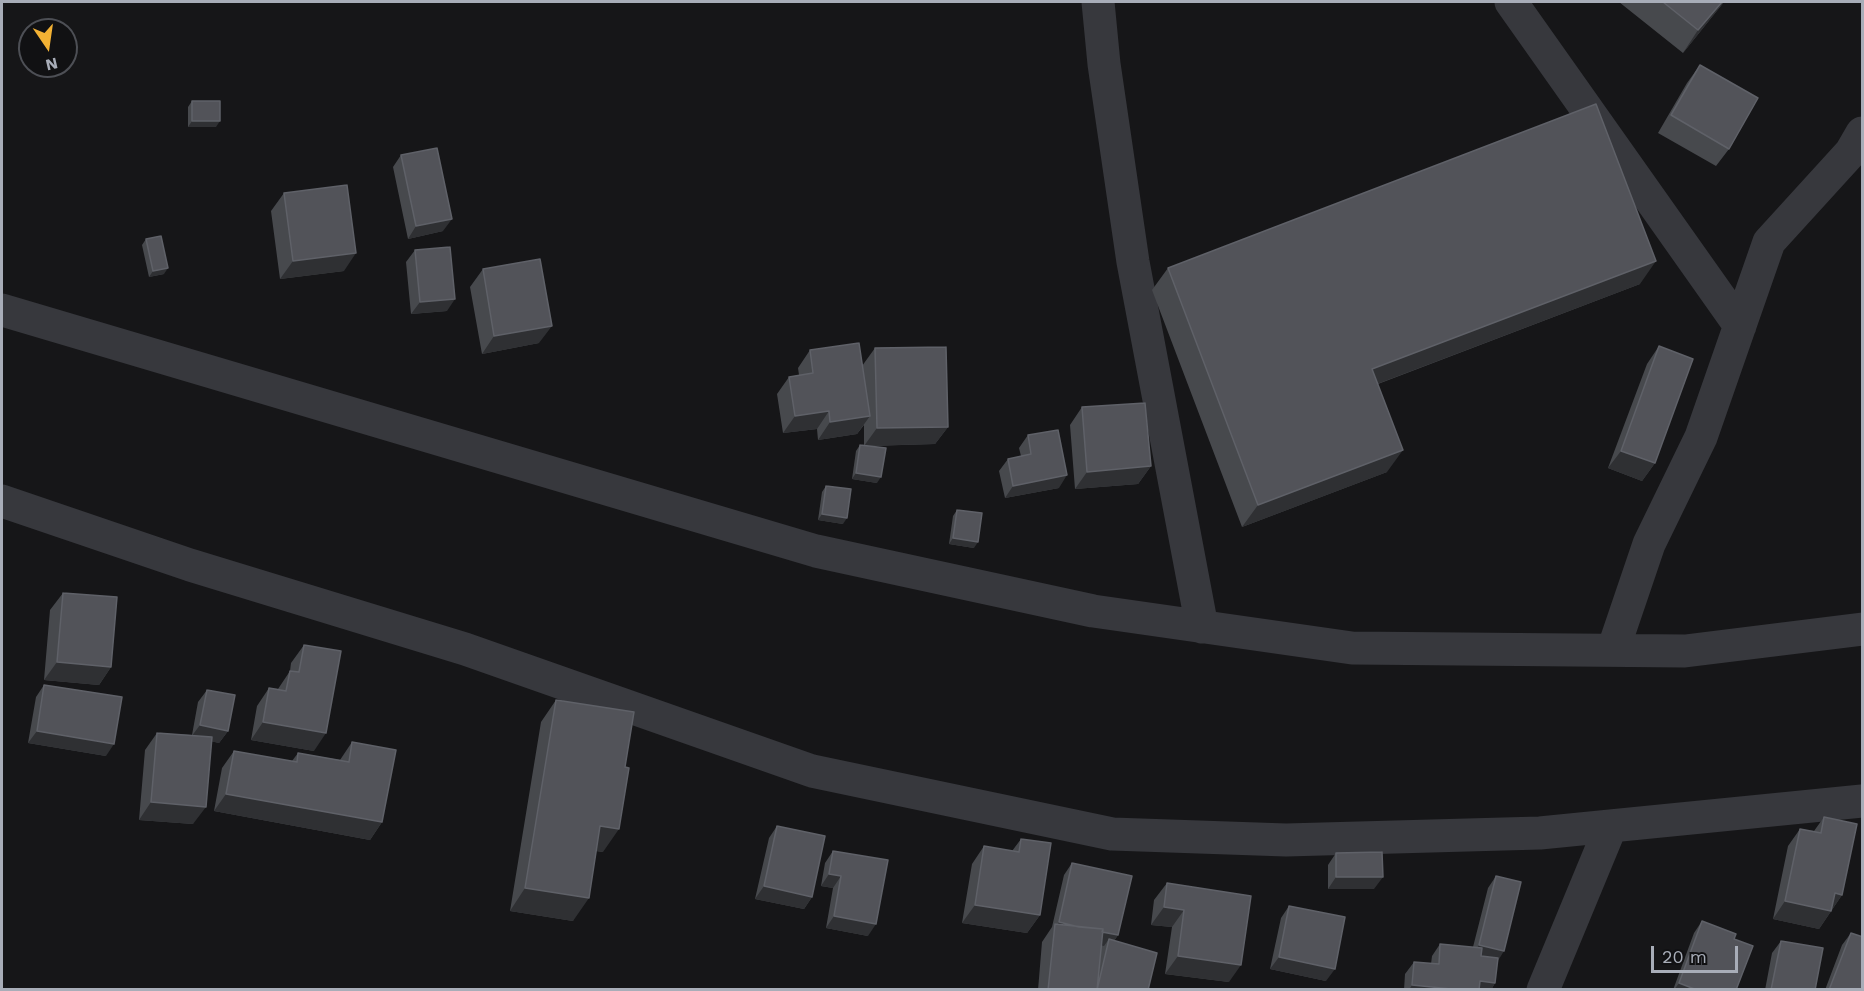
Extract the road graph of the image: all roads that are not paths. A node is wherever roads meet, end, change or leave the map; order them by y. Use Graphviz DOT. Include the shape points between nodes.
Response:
graph roads {
  1 [pos="1098,2"];
  2 [pos="1511,2"];
  3 [pos="1863,133"];
  4 [pos="2,310"];
  5 [pos="1740,326"];
  6 [pos="2,501"];
  7 [pos="1202,627"];
  8 [pos="1863,629"];
  9 [pos="1613,650"];
  10 [pos="1863,801"];
  11 [pos="1611,826"];
  12 [pos="1543,990"];
  1 -- 7 [label="street" via="1133,262"];
  2 -- 5 [label="street"];
  3 -- 5 [label="street" via="1851,152 1769,242"];
  4 -- 7 [label="street" via="816,551 1093,611"];
  5 -- 9 [label="street" via="1701,437 1649,544"];
  6 -- 11 [label="street" via="190,565 465,649 812,771 1112,834 1286,840 1540,833"];
  7 -- 9 [label="street" via="1352,648"];
  8 -- 9 [label="street" via="1685,651"];
  10 -- 11 [label="street"];
  11 -- 12 [label="street"];
}
